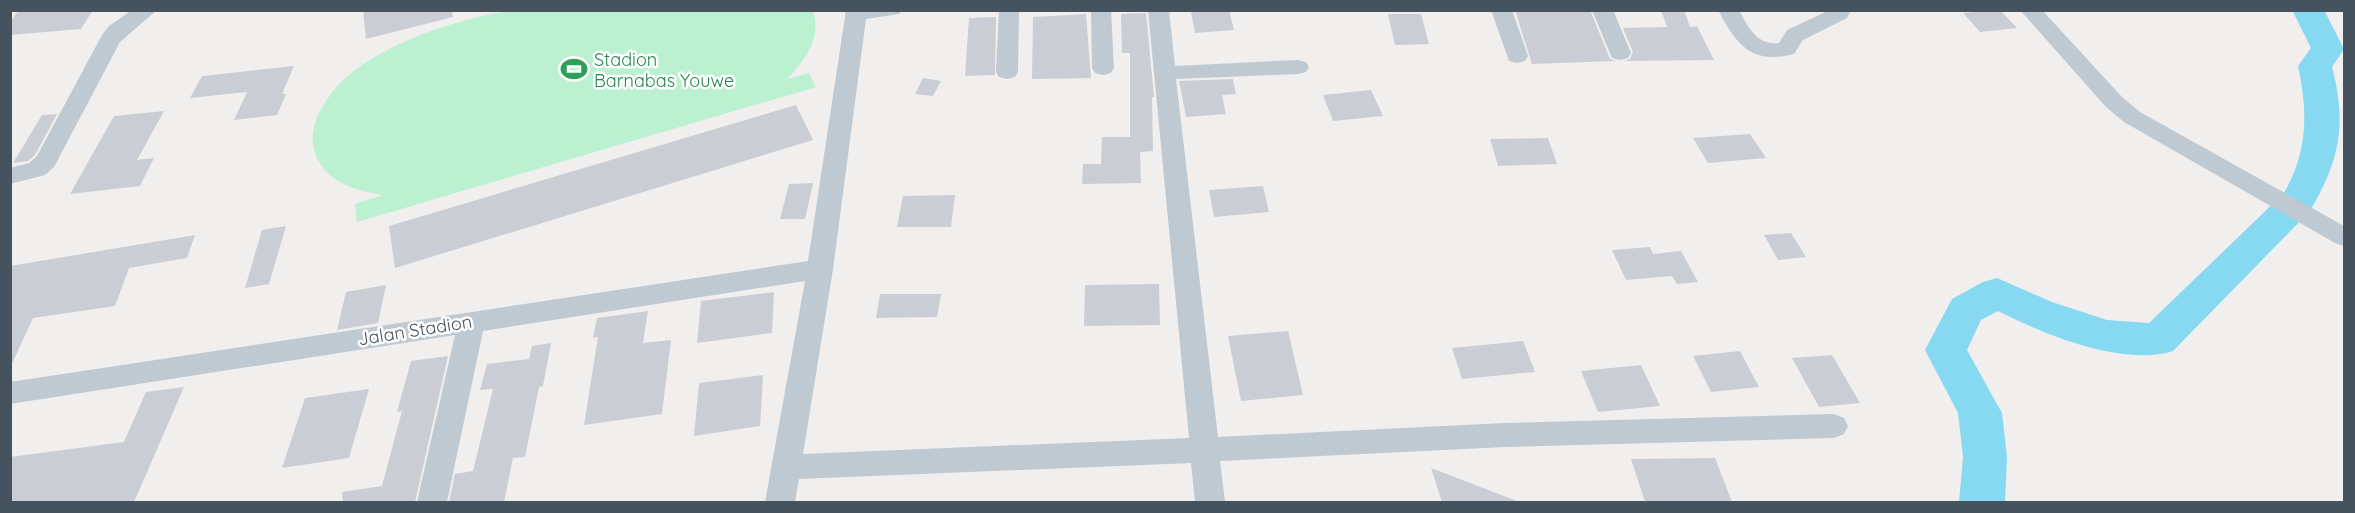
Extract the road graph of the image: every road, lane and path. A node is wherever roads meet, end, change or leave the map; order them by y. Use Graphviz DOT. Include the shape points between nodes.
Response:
graph roads {
  1 [pos="147,10"];
  2 [pos="892,10"];
  3 [pos="1009,10"];
  4 [pos="1101,10"];
  5 [pos="1158,10"];
  6 [pos="1501,10"];
  7 [pos="1602,10"];
  8 [pos="1728,10"];
  9 [pos="1841,10"];
  10 [pos="2030,10"];
  11 [pos="857,12"];
  12 [pos="1620,53"];
  13 [pos="1517,56"];
  14 [pos="1298,67"];
  15 [pos="1103,68"];
  16 [pos="1007,72"];
  17 [pos="1165,73"];
  18 [pos="10,176"];
  19 [pos="2344,237"];
  20 [pos="820,269"];
  21 [pos="472,321"];
  22 [pos="10,393"];
  23 [pos="1834,426"];
  24 [pos="1204,450"];
  25 [pos="787,467"];
  26 [pos="432,502"];
  27 [pos="780,502"];
  28 [pos="1210,502"];
  1 -- 18 [label="street" via="110,40 46,161 37,169"];
  2 -- 11 [label="street"];
  3 -- 16 [label="street"];
  4 -- 15 [label="street"];
  5 -- 17 [label="street"];
  6 -- 13 [label="street"];
  7 -- 12 [label="street"];
  8 -- 9 [label="street" via="1747,42 1776,50 1786,49 1795,35 1840,14"];
  10 -- 19 [label="street" via="2132,117"];
  11 -- 20 [label="street"];
  14 -- 17 [label="street"];
  17 -- 24 [label="street"];
  20 -- 21 [label="street, Jalan Stadion"];
  20 -- 25 [label="street"];
  21 -- 22 [label="street, Jalan Stadion"];
  21 -- 26 [label="street"];
  23 -- 24 [label="street" via="1505,435"];
  24 -- 25 [label="street"];
  24 -- 28 [label="street"];
  25 -- 27 [label="street"];
}
